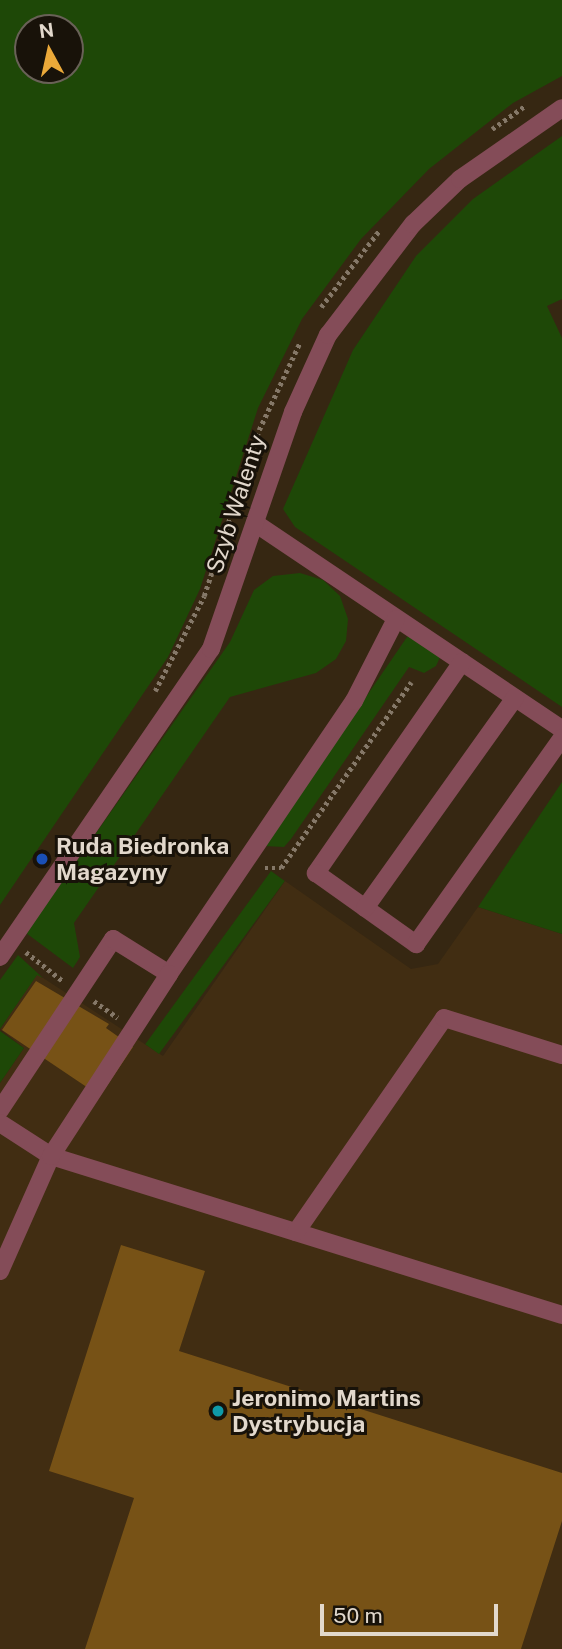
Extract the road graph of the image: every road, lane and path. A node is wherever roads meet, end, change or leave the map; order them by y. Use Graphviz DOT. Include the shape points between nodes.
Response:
graph roads {
  1 [pos="562,108"];
  2 [pos="255,523"];
  3 [pos="396,619"];
  4 [pos="462,663"];
  5 [pos="515,698"];
  6 [pos="562,729"];
  7 [pos="562,738"];
  8 [pos="365,908"];
  9 [pos="0,957"];
  10 [pos="169,974"];
  11 [pos="562,1055"];
  12 [pos="0,1111"];
  13 [pos="0,1124"];
  14 [pos="51,1156"];
  15 [pos="296,1233"];
  16 [pos="0,1271"];
  17 [pos="562,1315"];
  1 -- 2 [label="street, Szyb Walenty" via="460,179 413,225 362,289 328,335 293,412"];
  2 -- 3 [label="street"];
  2 -- 9 [label="street, Szyb Walenty" via="211,649"];
  3 -- 4 [label="street"];
  3 -- 10 [label="street" via="354,701"];
  4 -- 5 [label="street"];
  4 -- 8 [label="street" via="316,873"];
  5 -- 6 [label="street"];
  5 -- 8 [label="street"];
  7 -- 8 [label="street" via="416,944"];
  10 -- 12 [label="street" via="113,939"];
  10 -- 14 [label="street"];
  11 -- 15 [label="street" via="444,1018"];
  13 -- 14 [label="street"];
  14 -- 15 [label="street"];
  14 -- 16 [label="street"];
  15 -- 17 [label="street"];
}
